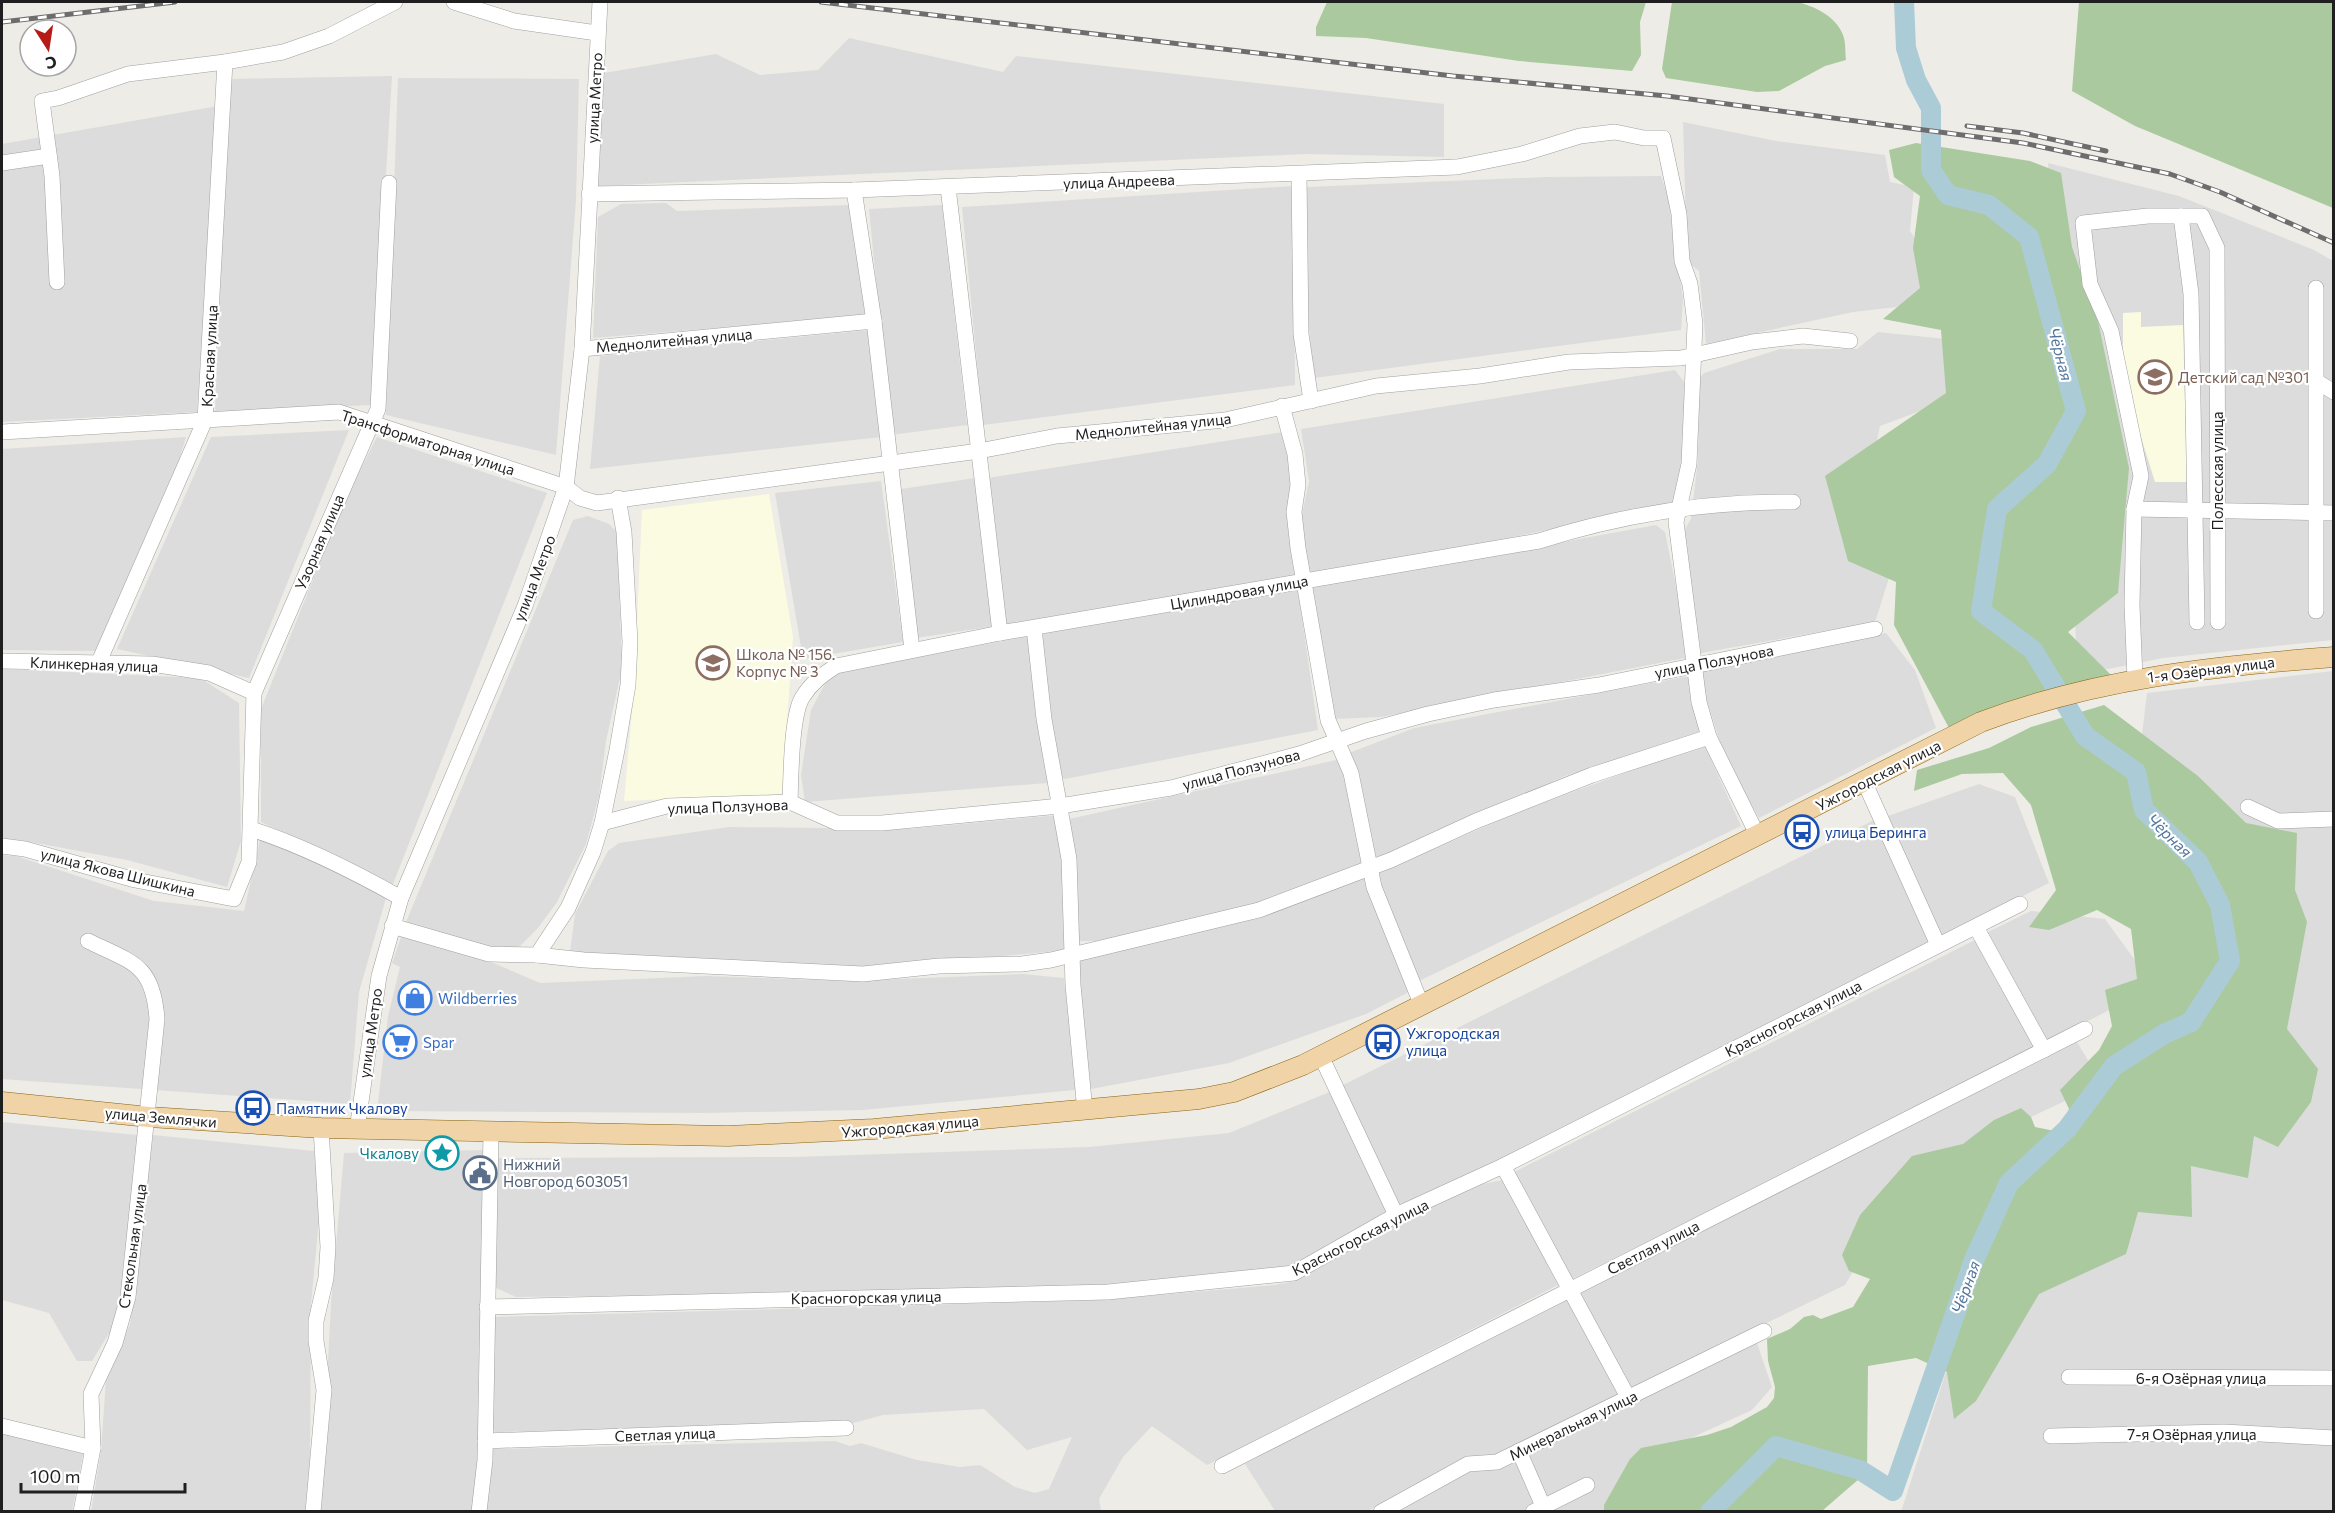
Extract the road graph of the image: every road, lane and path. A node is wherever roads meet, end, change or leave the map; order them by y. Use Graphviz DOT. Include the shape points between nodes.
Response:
graph roads {
  1 [pos="395,2"];
  2 [pos="454,2"];
  3 [pos="600,2"];
  4 [pos="597,33"];
  5 [pos="225,62"];
  6 [pos="49,156"];
  7 [pos="2,163"];
  8 [pos="1299,175"];
  9 [pos="389,183"];
  10 [pos="948,187"];
  11 [pos="855,190"];
  12 [pos="589,194"];
  13 [pos="2181,216"];
  14 [pos="57,282"];
  15 [pos="2316,288"];
  16 [pos="874,321"];
  17 [pos="1850,341"];
  18 [pos="582,349"];
  19 [pos="1693,356"];
  20 [pos="2316,381"];
  21 [pos="2334,392"];
  22 [pos="1311,401"];
  23 [pos="1282,406"];
  24 [pos="205,420"];
  25 [pos="370,423"];
  26 [pos="2,432"];
  27 [pos="979,451"];
  28 [pos="891,464"];
  29 [pos="566,487"];
  30 [pos="618,498"];
  31 [pos="1793,502"];
  32 [pos="2134,509"];
  33 [pos="1678,510"];
  34 [pos="2195,510"];
  35 [pos="2217,510"];
  36 [pos="2315,512"];
  37 [pos="2334,513"];
  38 [pos="1303,582"];
  39 [pos="2316,611"];
  40 [pos="2197,622"];
  41 [pos="2218,622"];
  42 [pos="1034,628"];
  43 [pos="1875,629"];
  44 [pos="1000,633"];
  45 [pos="912,650"];
  46 [pos="2334,657"];
  47 [pos="2,661"];
  48 [pos="98,664"];
  49 [pos="1695,665"];
  50 [pos="2135,679"];
  51 [pos="2089,689"];
  52 [pos="254,693"];
  53 [pos="1709,737"];
  54 [pos="1337,741"];
  55 [pos="1864,781"];
  56 [pos="790,802"];
  57 [pos="1060,806"];
  58 [pos="2248,807"];
  59 [pos="2334,819"];
  60 [pos="602,823"];
  61 [pos="251,829"];
  62 [pos="1758,836"];
  63 [pos="2,846"];
  64 [pos="1369,868"];
  65 [pos="401,898"];
  66 [pos="234,899"];
  67 [pos="2019,904"];
  68 [pos="392,926"];
  69 [pos="1976,927"];
  70 [pos="88,941"];
  71 [pos="1938,945"];
  72 [pos="1072,953"];
  73 [pos="537,955"];
  74 [pos="1422,1006"];
  75 [pos="2085,1029"];
  76 [pos="2044,1050"];
  77 [pos="1321,1056"];
  78 [pos="2,1102"];
  79 [pos="1085,1111"];
  80 [pos="149,1117"];
  81 [pos="321,1128"];
  82 [pos="357,1130"];
  83 [pos="491,1133"];
  84 [pos="1503,1166"];
  85 [pos="1396,1215"];
  86 [pos="1567,1289"];
  87 [pos="487,1306"];
  88 [pos="1764,1331"];
  89 [pos="2069,1377"];
  90 [pos="2334,1378"];
  91 [pos="1629,1399"];
  92 [pos="2,1426"];
  93 [pos="846,1428"];
  94 [pos="2051,1436"];
  95 [pos="2334,1438"];
  96 [pos="485,1441"];
  97 [pos="93,1448"];
  98 [pos="1518,1451"];
  99 [pos="1222,1466"];
  100 [pos="1587,1485"];
  101 [pos="1538,1509"];
  102 [pos="81,1512"];
  103 [pos="313,1512"];
  104 [pos="479,1512"];
  105 [pos="1381,1512"];
  1 -- 5 [label="street" via="329,36 283,52"];
  2 -- 4 [label="street" via="514,21"];
  3 -- 4 [label="street, улица Метро"];
  4 -- 12 [label="street, улица Метро"];
  5 -- 6 [label="street" via="128,74 42,101"];
  5 -- 24 [label="street, Красная улица"];
  6 -- 7 [label="street"];
  6 -- 14 [label="street"];
  8 -- 10 [label="street, улица Андреева"];
  8 -- 19 [label="street, улица Андреева" via="1457,167 1522,154 1580,136 1615,132 1663,138 1678,214 1682,261 1690,284 1695,324"];
  8 -- 22 [label="street" via="1301,334"];
  9 -- 25 [label="street, Узорная улица" via="378,409"];
  10 -- 11 [label="street, улица Андреева"];
  10 -- 27 [label="street"];
  11 -- 12 [label="street, улица Андреева"];
  11 -- 16 [label="street"];
  12 -- 18 [label="street, улица Метро"];
  13 -- 32 [label="street" via="2083,223 2090,284 2111,331 2141,476"];
  13 -- 34 [label="street, Полесская улица" via="2191,294"];
  13 -- 35 [label="street, Полесская улица" via="2202,216 2217,248"];
  15 -- 20 [label="street"];
  16 -- 18 [label="street, Меднолитейная улица"];
  16 -- 28 [label="street"];
  17 -- 19 [label="street, Меднолитейная улица" via="1803,336 1752,342"];
  18 -- 29 [label="street, улица Метро"];
  19 -- 22 [label="street, Меднолитейная улица" via="1569,362 1376,387"];
  19 -- 33 [label="street" via="1689,464"];
  20 -- 21 [label="street"];
  20 -- 36 [label="street"];
  22 -- 23 [label="street, Меднолитейная улица"];
  23 -- 27 [label="street, Меднолитейная улица" via="1225,420 1057,436"];
  23 -- 38 [label="street" via="1295,454 1298,485 1294,512"];
  24 -- 25 [label="street, Трансформаторная улица" via="339,412"];
  24 -- 26 [label="street, Трансформаторная улица"];
  24 -- 48 [label="street, Красная улица"];
  25 -- 29 [label="street, Трансформаторная улица"];
  25 -- 52 [label="street, Узорная улица"];
  27 -- 28 [label="street, Меднолитейная улица"];
  27 -- 44 [label="street"];
  28 -- 30 [label="street, Меднолитейная улица"];
  28 -- 45 [label="street"];
  29 -- 30 [label="street, Меднолитейная улица" via="580,498 597,503"];
  29 -- 65 [label="street, улица Метро" via="525,606"];
  30 -- 60 [label="street" via="624,532 630,642 628,685"];
  31 -- 33 [label="street, Цилиндровая улица"];
  32 -- 34 [label="street"];
  32 -- 50 [label="street"];
  33 -- 38 [label="street, Цилиндровая улица" via="1586,526 1539,541"];
  33 -- 49 [label="street" via="1678,539"];
  34 -- 35 [label="street"];
  34 -- 40 [label="street, Полесская улица"];
  35 -- 36 [label="street"];
  35 -- 41 [label="street, Полесская улица"];
  36 -- 37 [label="street"];
  36 -- 39 [label="street"];
  38 -- 42 [label="street, Цилиндровая улица"];
  38 -- 54 [label="street" via="1328,720"];
  42 -- 44 [label="street, Цилиндровая улица"];
  42 -- 57 [label="street" via="1044,719"];
  43 -- 49 [label="street, улица Ползунова"];
  44 -- 45 [label="street, Цилиндровая улица"];
  45 -- 56 [label="street, Цилиндровая улица" via="836,666 816,679 801,700"];
  46 -- 50 [label="main road, 1-я Озёрная улица" via="2191,669"];
  47 -- 48 [label="street, Клинкерная улица"];
  48 -- 52 [label="street, Клинкерная улица" via="152,664 209,673"];
  49 -- 53 [label="street" via="1699,702"];
  49 -- 54 [label="street, улица Ползунова" via="1599,685 1494,700"];
  50 -- 51 [label="main road, 1-я Озёрная улица"];
  51 -- 55 [label="main road, Ужгородская улица" via="1981,722"];
  52 -- 61 [label="street, Узорная улица"];
  53 -- 62 [label="street"];
  53 -- 64 [label="street" via="1582,779"];
  54 -- 57 [label="street, улица Ползунова" via="1172,788"];
  54 -- 64 [label="street" via="1351,773"];
  55 -- 62 [label="main road, Ужгородская улица"];
  55 -- 71 [label="street"];
  56 -- 57 [label="street, улица Ползунова" via="837,823 882,823"];
  56 -- 60 [label="street, улица Ползунова" via="667,806"];
  57 -- 72 [label="street" via="1069,859"];
  58 -- 59 [label="street" via="2278,821"];
  60 -- 73 [label="street" via="568,908"];
  61 -- 65 [label="street" via="357,873"];
  61 -- 66 [label="street, Узорная улица" via="249,862"];
  62 -- 74 [label="main road, Ужгородская улица"];
  63 -- 66 [label="street, улица Якова Шишкина"];
  64 -- 72 [label="street" via="1259,910"];
  64 -- 74 [label="street"];
  65 -- 68 [label="street, улица Метро"];
  67 -- 69 [label="street, Красногорская улица"];
  68 -- 73 [label="street" via="489,954"];
  68 -- 82 [label="street, улица Метро" via="379,976"];
  69 -- 71 [label="street, Красногорская улица"];
  69 -- 76 [label="street"];
  70 -- 80 [label="street, Стекольная улица" via="134,963 147,975 152,987 157,1019"];
  71 -- 84 [label="street, Красногорская улица"];
  72 -- 73 [label="street" via="1022,964 939,966 864,974"];
  72 -- 79 [label="street"];
  74 -- 77 [label="main road, Ужгородская улица"];
  75 -- 76 [label="street, Светлая улица"];
  76 -- 86 [label="street, Светлая улица"];
  77 -- 79 [label="main road, Ужгородская улица" via="1234,1092"];
  77 -- 85 [label="street"];
  78 -- 80 [label="main road, улица Землячки"];
  79 -- 83 [label="main road, Ужгородская улица" via="789,1135"];
  80 -- 81 [label="main road, улица Землячки"];
  80 -- 97 [label="street, Стекольная улица" via="128,1296 115,1343 91,1394"];
  81 -- 82 [label="main road, улица Землячки"];
  81 -- 103 [label="street" via="328,1247 316,1321 324,1390"];
  82 -- 83 [label="main road, Ужгородская улица"];
  83 -- 87 [label="street"];
  84 -- 85 [label="street, Красногорская улица"];
  84 -- 86 [label="street"];
  85 -- 87 [label="street, Красногорская улица" via="1294,1273 1279,1276 1108,1292"];
  86 -- 91 [label="street"];
  86 -- 99 [label="street, Светлая улица"];
  87 -- 96 [label="street"];
  88 -- 91 [label="street, Минеральная улица"];
  89 -- 90 [label="street, 6-я Озёрная улица"];
  91 -- 98 [label="street, Минеральная улица"];
  92 -- 97 [label="street"];
  93 -- 96 [label="street, Светлая улица"];
  94 -- 95 [label="street, 7-я Озёрная улица" via="2224,1432"];
  96 -- 104 [label="street"];
  97 -- 102 [label="street, Стекольная улица"];
  98 -- 101 [label="street"];
  98 -- 105 [label="street, Минеральная улица" via="1497,1462 1468,1464"];
  100 -- 101 [label="street"];
}
